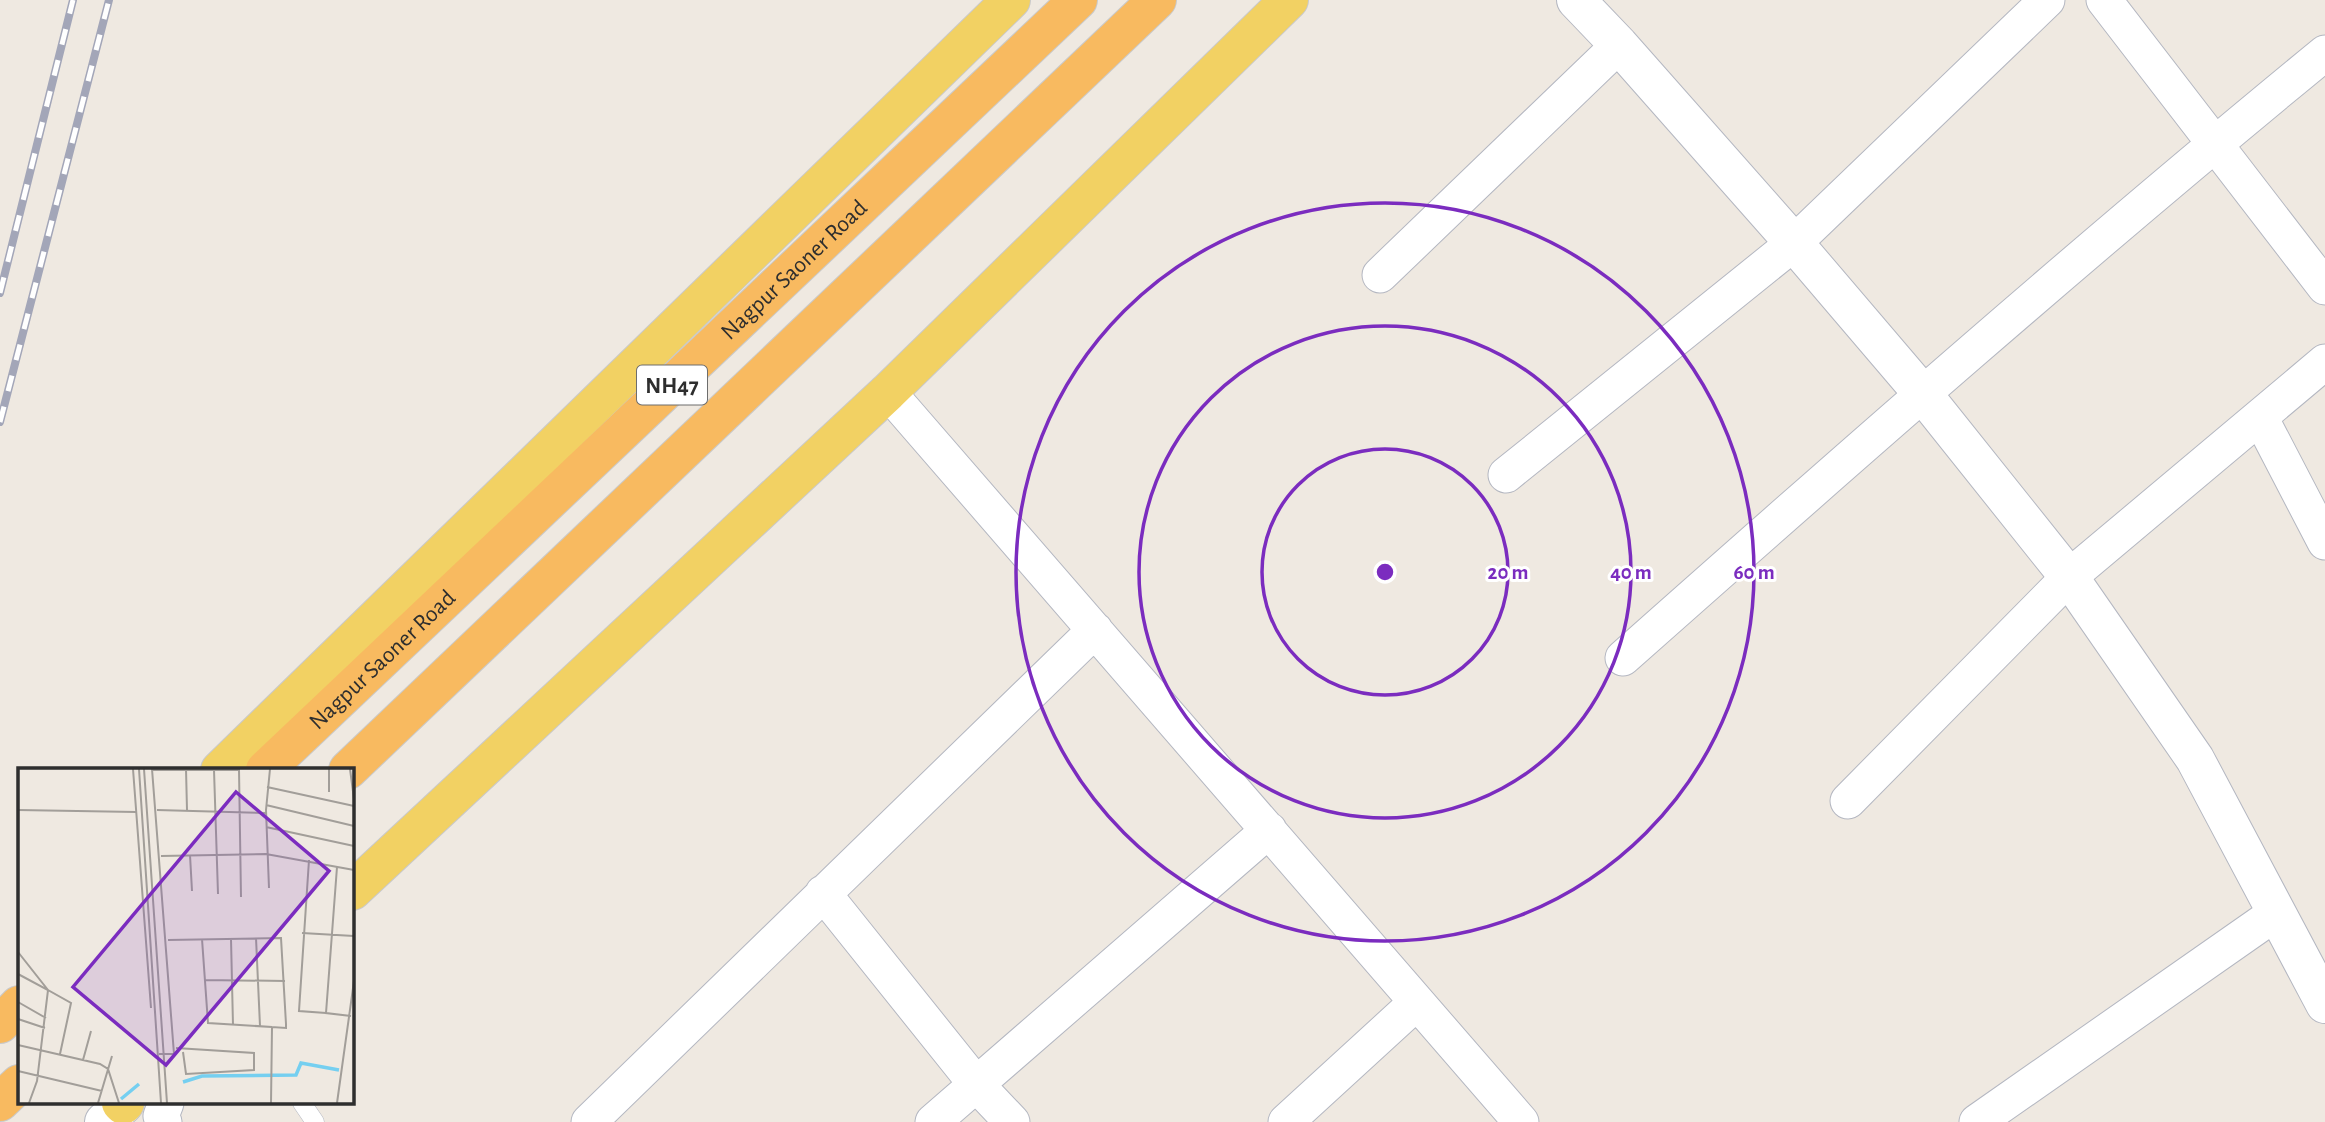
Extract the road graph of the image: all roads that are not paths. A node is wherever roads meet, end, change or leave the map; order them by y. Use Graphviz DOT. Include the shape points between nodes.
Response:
graph roads {
  1 [pos="1011,0"];
  2 [pos="1078,0"];
  3 [pos="1157,0"];
  4 [pos="1289,0"];
  5 [pos="1576,0"];
  6 [pos="2047,0"];
  7 [pos="2104,0"];
  8 [pos="1619,45"];
  9 [pos="2325,53"];
  10 [pos="2215,143"];
  11 [pos="1794,243"];
  12 [pos="1380,275"];
  13 [pos="2325,287"];
  14 [pos="2325,362"];
  15 [pos="888,392"];
  16 [pos="1922,393"];
  17 [pos="2260,417"];
  18 [pos="1506,475"];
  19 [pos="2325,542"];
  20 [pos="2069,577"];
  21 [pos="1095,630"];
  22 [pos="1623,658"];
  23 [pos="222,768"];
  24 [pos="267,768"];
  25 [pos="350,768"];
  26 [pos="1848,802"];
  27 [pos="1269,830"];
  28 [pos="354,889"];
  29 [pos="823,893"];
  30 [pos="2276,913"];
  31 [pos="1418,1002"];
  32 [pos="2325,1004"];
  33 [pos="18,1006"];
  34 [pos="0,1024"];
  35 [pos="976,1084"];
  36 [pos="18,1085"];
  37 [pos="0,1102"];
  38 [pos="166,1104"];
  39 [pos="303,1104"];
  40 [pos="164,1122"];
  41 [pos="315,1122"];
  42 [pos="589,1122"];
  43 [pos="933,1122"];
  44 [pos="1012,1122"];
  45 [pos="1286,1122"];
  46 [pos="1521,1122"];
  47 [pos="1977,1122"];
  1 -- 23 [label="main road"];
  2 -- 24 [label="highway, Nagpur Saoner Road / NH47"];
  3 -- 25 [label="highway, NH47"];
  4 -- 15 [label="main road"];
  5 -- 8 [label="main road"];
  6 -- 11 [label="street"];
  7 -- 10 [label="street"];
  8 -- 11 [label="main road"];
  8 -- 12 [label="street"];
  9 -- 10 [label="street"];
  10 -- 13 [label="street"];
  10 -- 16 [label="street"];
  11 -- 16 [label="main road"];
  11 -- 18 [label="street"];
  14 -- 17 [label="street"];
  15 -- 21 [label="street"];
  15 -- 28 [label="main road"];
  16 -- 20 [label="main road"];
  16 -- 22 [label="street"];
  17 -- 19 [label="street"];
  17 -- 20 [label="street"];
  20 -- 26 [label="street"];
  20 -- 30 [label="main road" via="2195,760"];
  21 -- 27 [label="street"];
  21 -- 29 [label="street"];
  27 -- 31 [label="street"];
  27 -- 35 [label="street"];
  29 -- 35 [label="street"];
  29 -- 42 [label="street"];
  30 -- 32 [label="main road"];
  30 -- 47 [label="street"];
  31 -- 45 [label="street"];
  31 -- 46 [label="street"];
  33 -- 34 [label="highway"];
  35 -- 43 [label="street"];
  35 -- 44 [label="street"];
  36 -- 37 [label="highway"];
  38 -- 40 [label="street" via="161,1116"];
  39 -- 41 [label="lane"];
}
